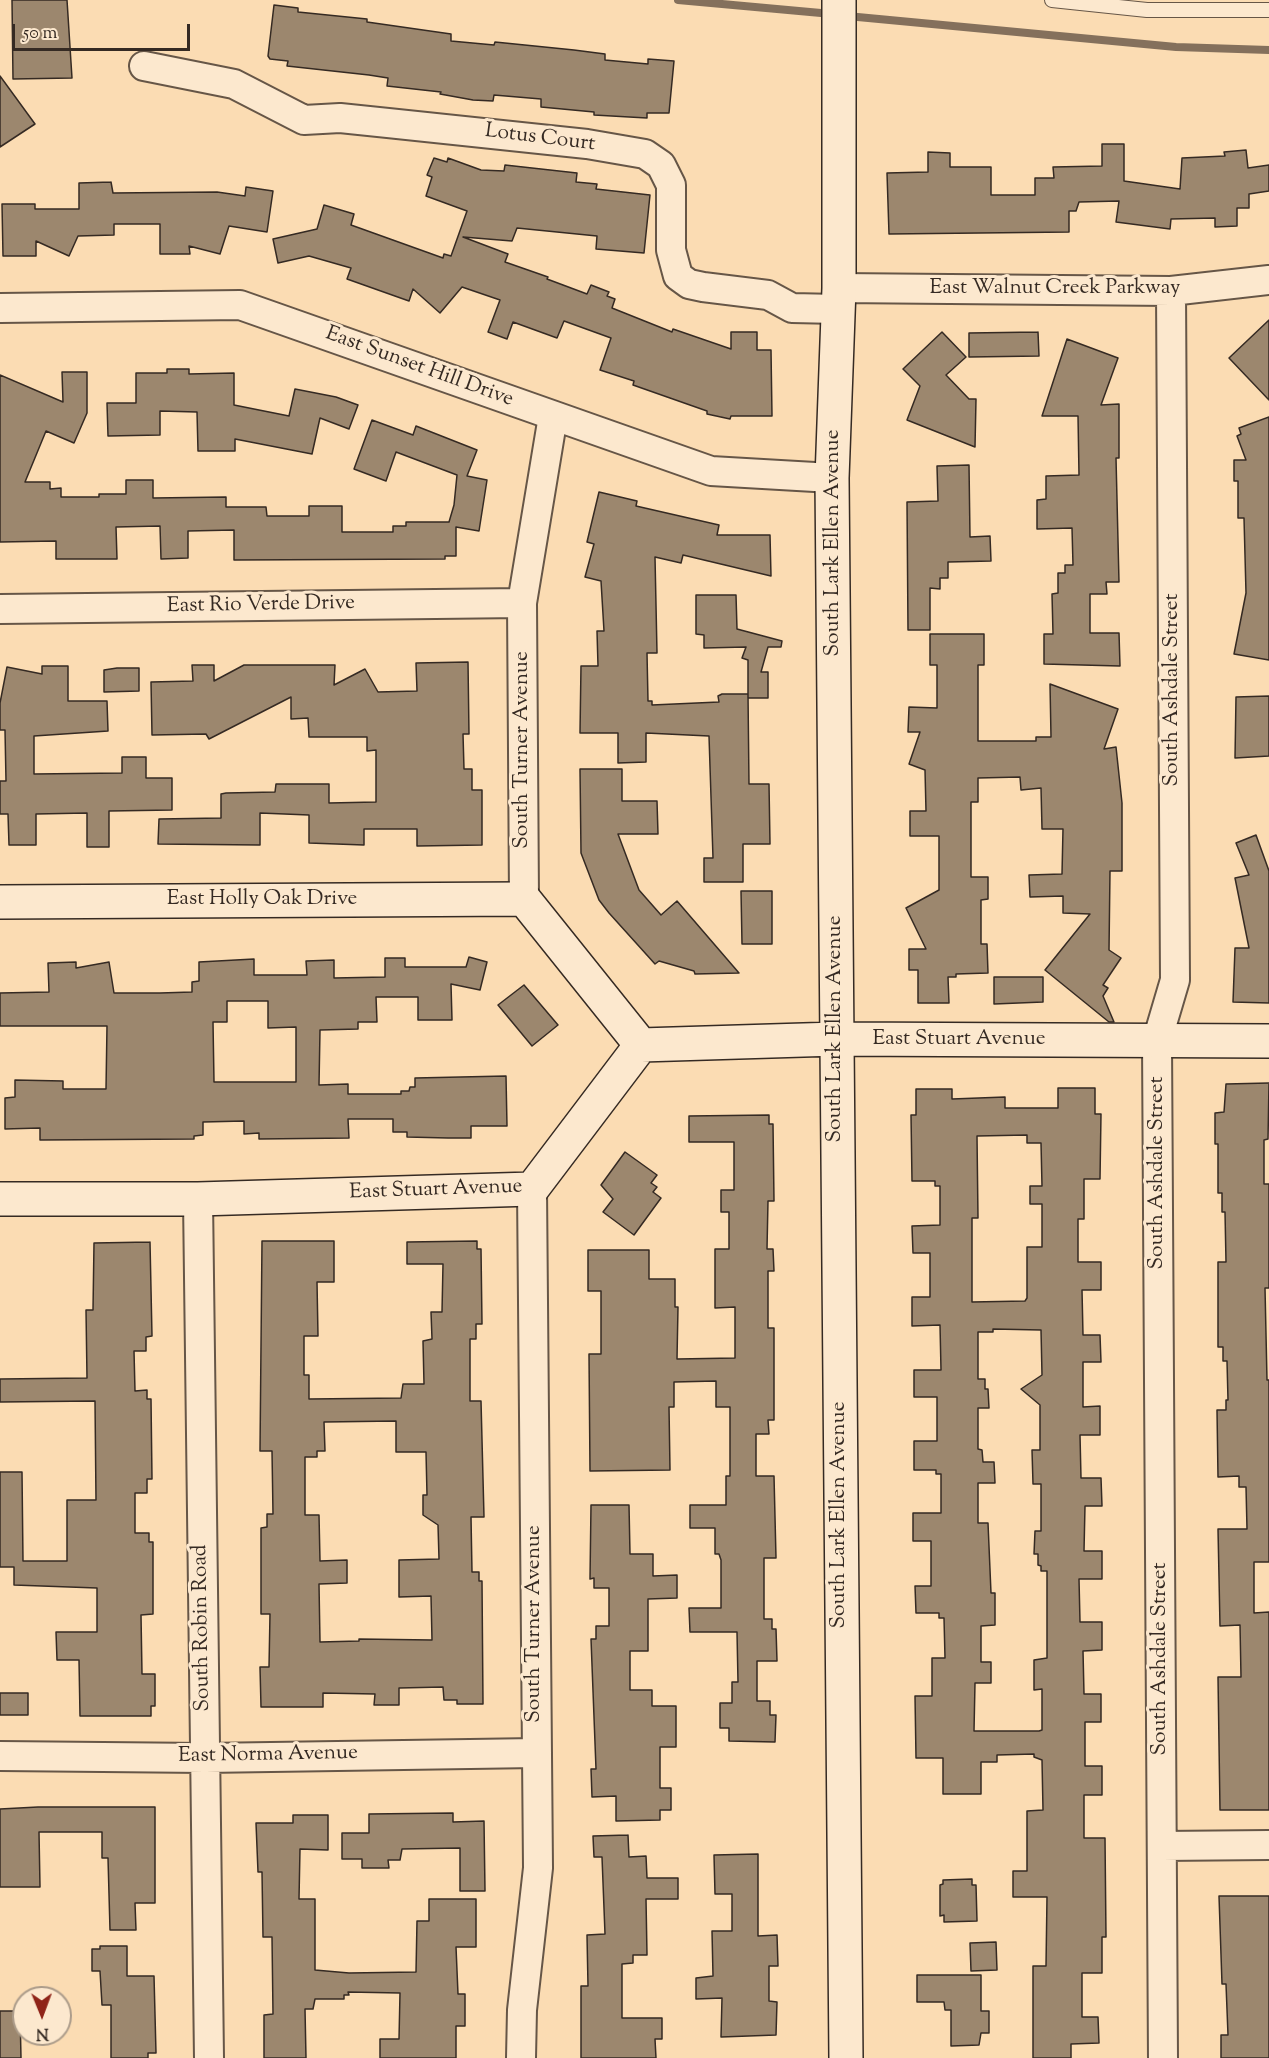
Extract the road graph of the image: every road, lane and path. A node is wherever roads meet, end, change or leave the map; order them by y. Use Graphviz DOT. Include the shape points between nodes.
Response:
graph roads {
  1 [pos="839,0"];
  2 [pos="1052,0"];
  3 [pos="1269,10"];
  4 [pos="144,66"];
  5 [pos="1269,280"];
  6 [pos="1171,291"];
  7 [pos="839,298"];
  8 [pos="0,308"];
  9 [pos="553,416"];
  10 [pos="832,478"];
  11 [pos="522,603"];
  12 [pos="0,609"];
  13 [pos="524,899"];
  14 [pos="0,902"];
  15 [pos="836,1039"];
  16 [pos="1157,1041"];
  17 [pos="1269,1041"];
  18 [pos="641,1045"];
  19 [pos="532,1189"];
  20 [pos="0,1198"];
  21 [pos="198,1199"];
  22 [pos="536,1753"];
  23 [pos="0,1756"];
  24 [pos="205,1758"];
  25 [pos="1269,1845"];
  26 [pos="1162,1846"];
  27 [pos="209,2058"];
  28 [pos="521,2058"];
  29 [pos="846,2058"];
  30 [pos="1163,2058"];
  1 -- 7 [label="street, South Lark Ellen Avenue"];
  2 -- 3 [label="lane" via="1147,10"];
  4 -- 7 [label="street, Lotus Court" via="234,84 304,120 340,118 587,144 645,154 661,165 670,186 671,250 678,276 696,285 768,295 792,308"];
  5 -- 6 [label="street, East Walnut Creek Parkway"];
  6 -- 7 [label="street, East Walnut Creek Parkway"];
  6 -- 16 [label="street, South Ashdale Street" via="1175,980"];
  7 -- 10 [label="street, South Lark Ellen Avenue"];
  8 -- 9 [label="street, East Sunset Hill Drive" via="240,304"];
  9 -- 10 [label="street, East Sunset Hill Drive" via="711,471"];
  9 -- 11 [label="street, South Turner Avenue"];
  10 -- 15 [label="street, South Lark Ellen Avenue"];
  11 -- 12 [label="street, East Rio Verde Drive"];
  11 -- 13 [label="street, South Turner Avenue"];
  13 -- 14 [label="street, East Holly Oak Drive"];
  13 -- 18 [label="street"];
  15 -- 16 [label="street, East Stuart Avenue"];
  15 -- 18 [label="street, East Stuart Avenue"];
  15 -- 29 [label="street, South Lark Ellen Avenue"];
  16 -- 17 [label="street, East Stuart Avenue"];
  16 -- 26 [label="street, South Ashdale Street"];
  18 -- 19 [label="street, East Stuart Avenue"];
  19 -- 21 [label="street, East Stuart Avenue"];
  19 -- 22 [label="street, South Turner Avenue"];
  20 -- 21 [label="street, East Stuart Avenue"];
  21 -- 24 [label="street, South Robin Road"];
  22 -- 24 [label="street, East Norma Avenue"];
  22 -- 28 [label="street, South Turner Avenue" via="538,1868 522,2010"];
  23 -- 24 [label="street, East Norma Avenue"];
  24 -- 27 [label="street, South Robin Road"];
  25 -- 26 [label="street"];
  26 -- 30 [label="street, South Ashdale Street"];
}
